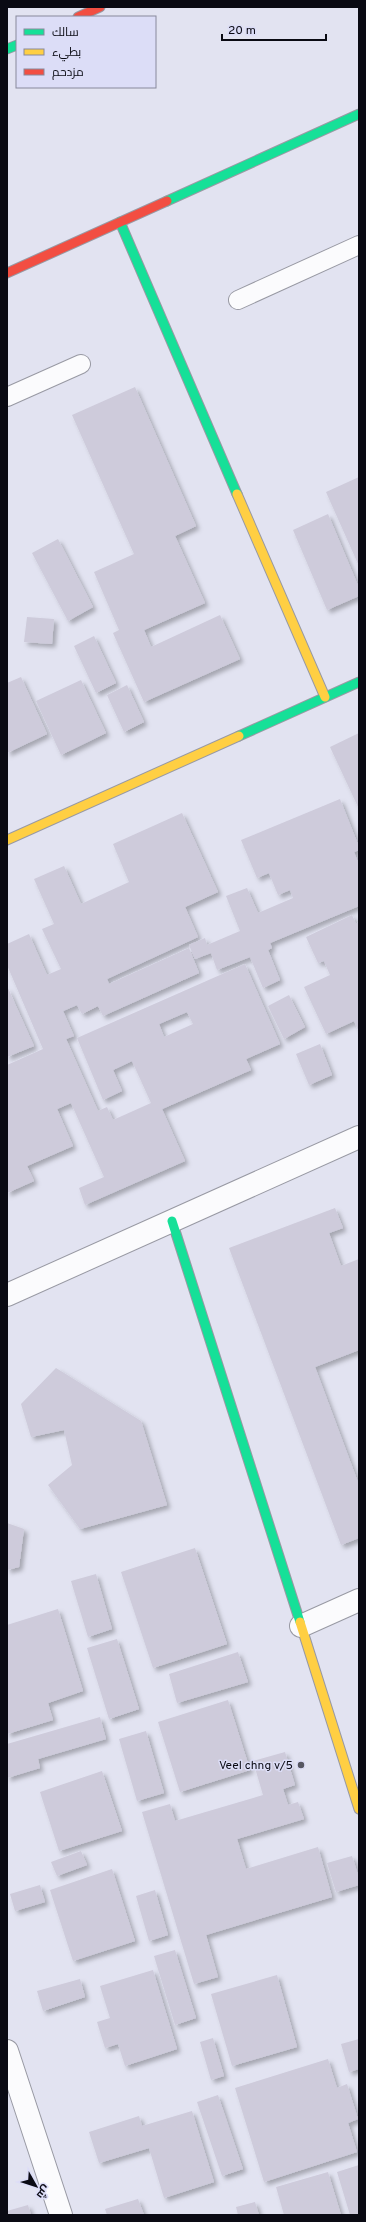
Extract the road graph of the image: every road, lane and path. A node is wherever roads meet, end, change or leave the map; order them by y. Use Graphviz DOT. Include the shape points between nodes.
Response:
graph roads {
  1 [pos="100,7"];
  2 [pos="80,16"];
  3 [pos="359,114"];
  4 [pos="120,222"];
  5 [pos="359,245"];
  6 [pos="7,273"];
  7 [pos="238,300"];
  8 [pos="81,364"];
  9 [pos="7,397"];
  10 [pos="359,682"];
  11 [pos="325,696"];
  12 [pos="7,840"];
  13 [pos="359,1137"];
  14 [pos="172,1221"];
  15 [pos="7,1295"];
  16 [pos="359,1600"];
  17 [pos="301,1626"];
  18 [pos="359,1808"];
  19 [pos="7,2051"];
  20 [pos="61,2215"];
  1 -- 2 [label="main road"];
  3 -- 4 [label="main road"];
  4 -- 6 [label="main road"];
  4 -- 11 [label="main road"];
  5 -- 7 [label="lane"];
  8 -- 9 [label="lane"];
  10 -- 11 [label="main road"];
  11 -- 12 [label="main road"];
  13 -- 14 [label="street"];
  14 -- 15 [label="street"];
  14 -- 17 [label="main road"];
  16 -- 17 [label="street"];
  17 -- 18 [label="main road"];
  19 -- 20 [label="street"];
}
